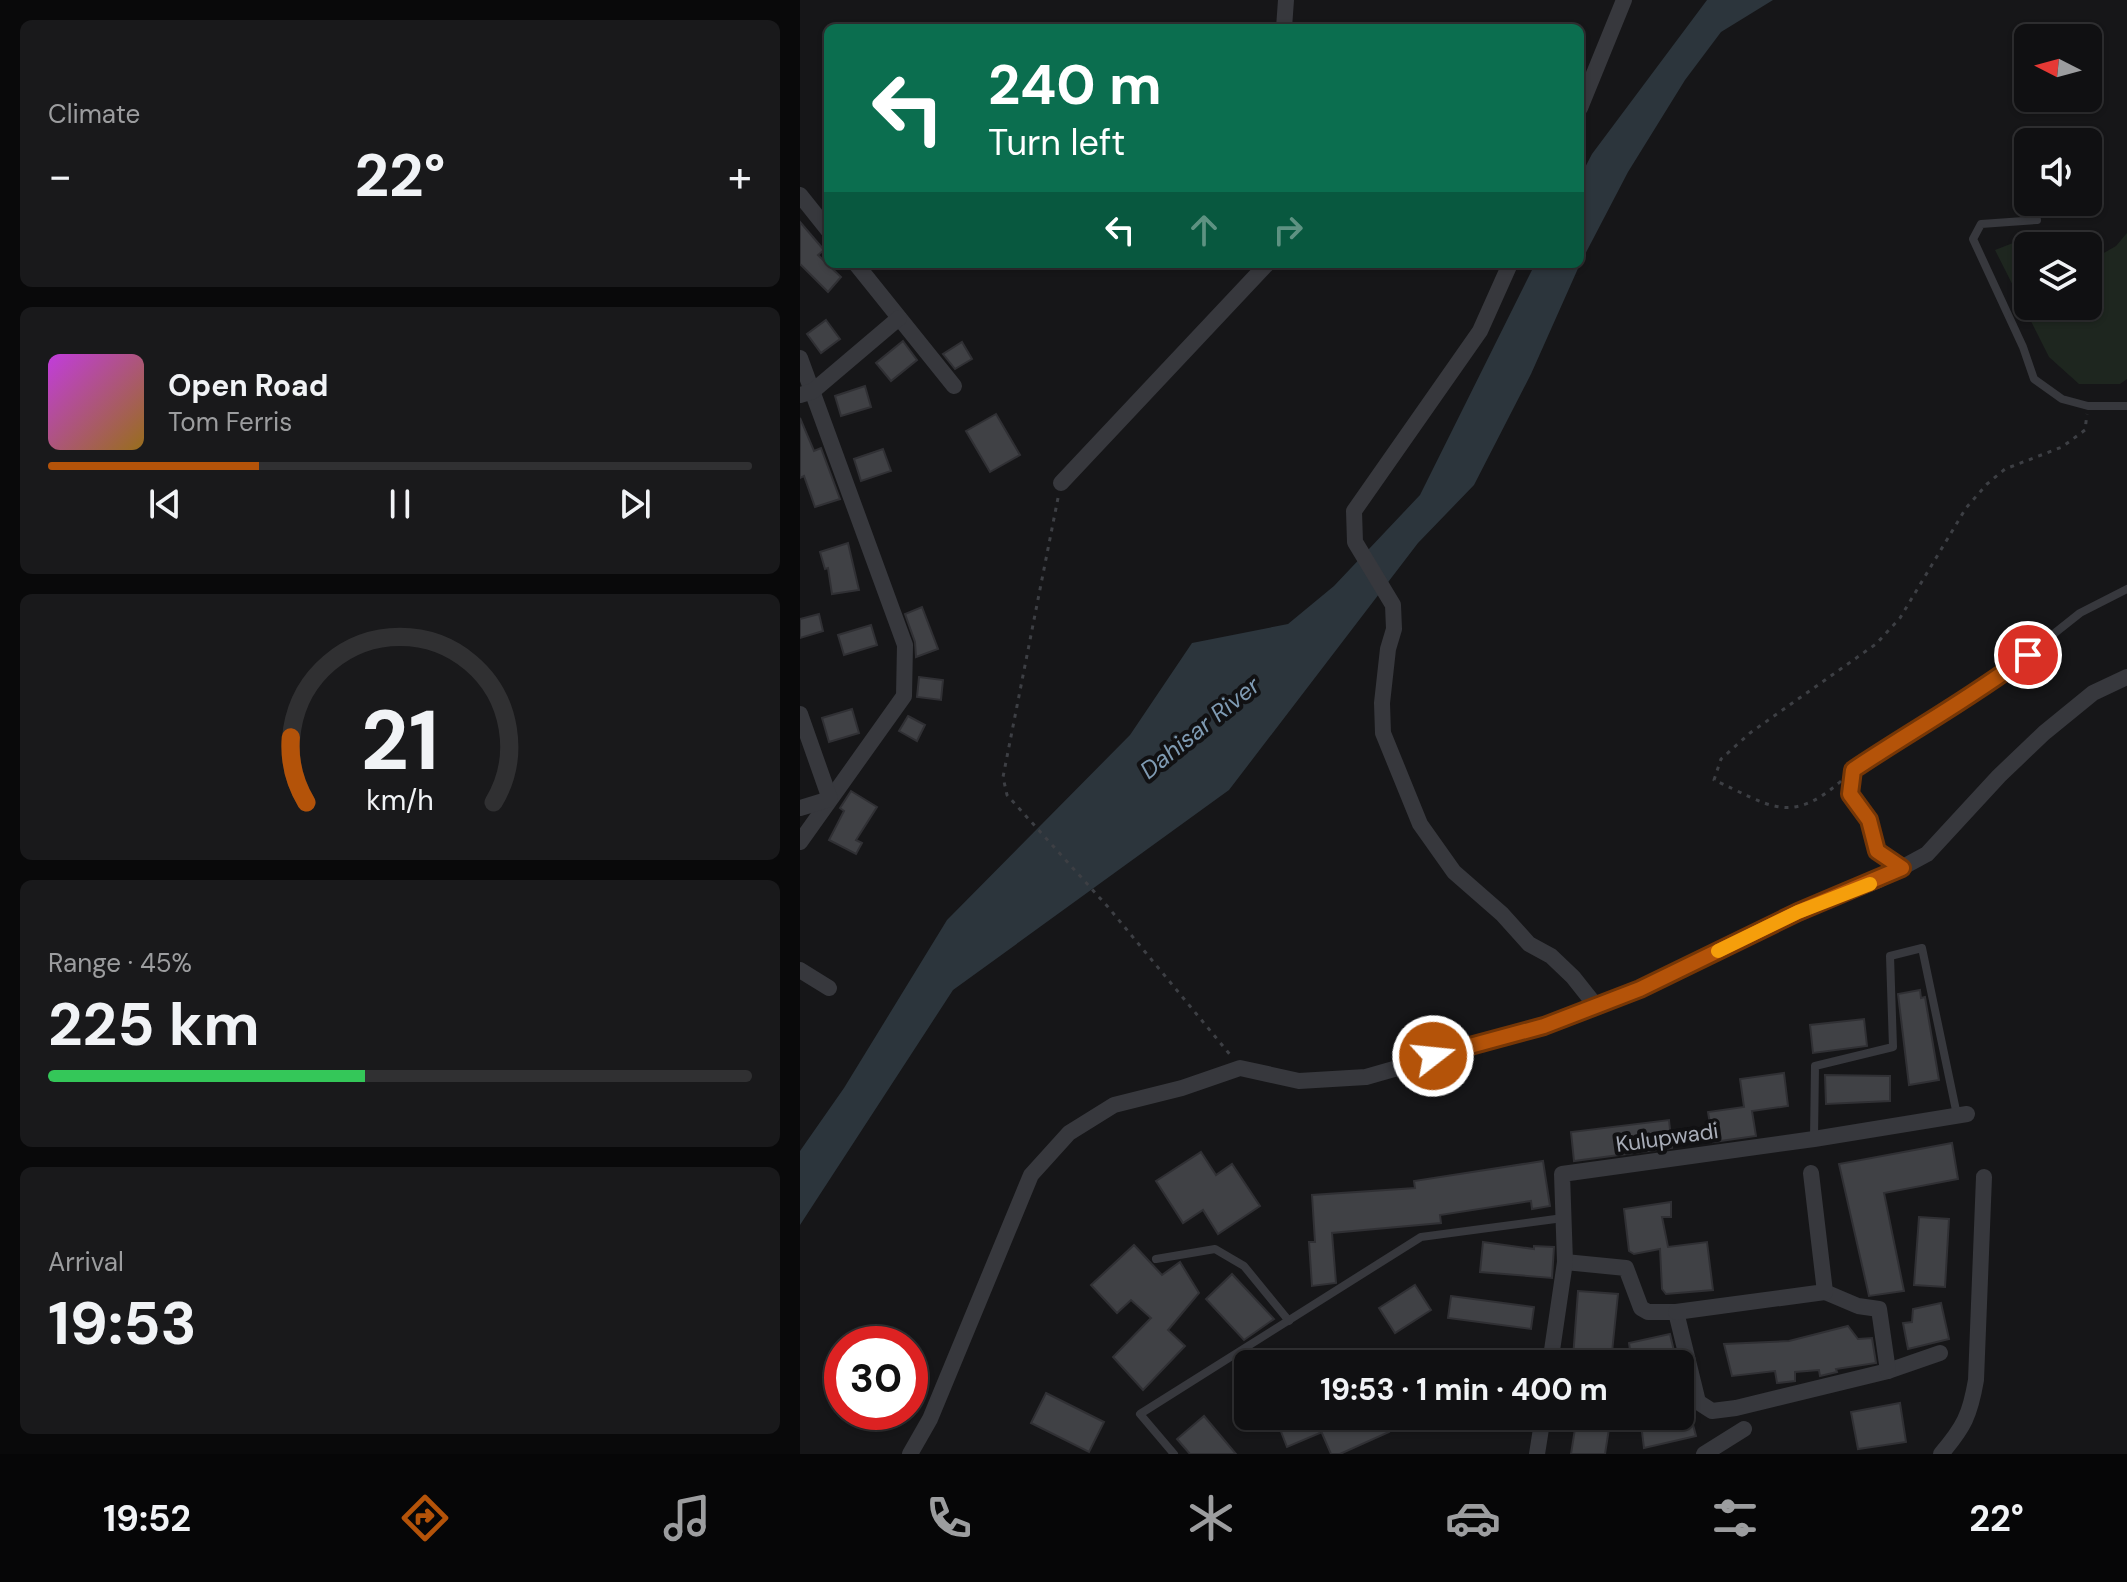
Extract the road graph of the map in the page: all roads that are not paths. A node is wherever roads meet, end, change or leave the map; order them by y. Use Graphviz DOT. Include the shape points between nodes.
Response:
graph roads {
  1 [pos="1286,0"];
  2 [pos="1624,0"];
  3 [pos="1284,24"];
  4 [pos="1584,98"];
  5 [pos="800,195"];
  6 [pos="2037,220"];
  7 [pos="824,225"];
  8 [pos="859,268"];
  9 [pos="1263,268"];
  10 [pos="1508,268"];
  11 [pos="899,318"];
  12 [pos="800,358"];
  13 [pos="954,386"];
  14 [pos="806,393"];
  15 [pos="2127,406"];
  16 [pos="1061,483"];
  17 [pos="2127,589"];
  18 [pos="2127,677"];
  19 [pos="800,714"];
  20 [pos="830,799"];
  21 [pos="800,808"];
  22 [pos="800,842"];
  23 [pos="1902,868"];
  24 [pos="800,970"];
  25 [pos="829,988"];
  26 [pos="1596,1006"];
  27 [pos="1962,1114"];
  28 [pos="1814,1139"];
  29 [pos="1811,1173"];
  30 [pos="1984,1177"];
  31 [pos="1564,1218"];
  32 [pos="1156,1259"];
  33 [pos="1565,1262"];
  34 [pos="1825,1292"];
  35 [pos="1676,1312"];
  36 [pos="1289,1321"];
  37 [pos="1552,1350"];
  38 [pos="1940,1353"];
  39 [pos="1888,1371"];
  40 [pos="1744,1429"];
  41 [pos="1541,1430"];
  42 [pos="910,1454"];
  43 [pos="1174,1454"];
  44 [pos="1537,1454"];
  45 [pos="1704,1454"];
  46 [pos="1941,1454"];
  1 -- 3 [label="street"];
  2 -- 4 [label="street"];
  5 -- 7 [label="street"];
  6 -- 15 [label="lane" via="1981,224 1973,239 2034,379 2062,399 2088,406"];
  8 -- 11 [label="street"];
  9 -- 16 [label="street"];
  10 -- 26 [label="street" via="1480,331 1354,511 1355,542 1393,605 1383,733 1420,824 1454,872 1529,944 1551,956"];
  11 -- 13 [label="street"];
  11 -- 14 [label="street"];
  12 -- 14 [label="street"];
  14 -- 20 [label="street" via="905,645 904,696"];
  17 -- 23 [label="lane" via="2080,613 1987,687 1853,770 1850,794 1869,820 1877,851"];
  18 -- 23 [label="street" via="2093,693 2044,733 1927,854"];
  19 -- 20 [label="street"];
  20 -- 21 [label="street"];
  20 -- 22 [label="street"];
  23 -- 26 [label="street"];
  24 -- 25 [label="street"];
  26 -- 42 [label="street" via="1366,1077 1299,1081 1240,1068 1114,1105 1069,1133 1031,1175 930,1419"];
  27 -- 28 [label="street, Kulupwadi"];
  27 -- 28 [label="lane" via="1922,948 1890,956 1893,1047 1815,1066"];
  28 -- 31 [label="street, Kulupwadi" via="1562,1174"];
  29 -- 34 [label="street"];
  30 -- 46 [label="street" via="1972,1407 1963,1428"];
  31 -- 33 [label="street, Kulupwadi"];
  31 -- 36 [label="lane" via="1421,1237"];
  32 -- 36 [label="lane" via="1215,1249 1244,1266"];
  33 -- 35 [label="street" via="1626,1268 1641,1308"];
  33 -- 37 [label="street, Kulupwadi"];
  34 -- 35 [label="street"];
  34 -- 39 [label="street" via="1879,1309"];
  35 -- 39 [label="street" via="1698,1402 1712,1411"];
  36 -- 43 [label="lane" via="1140,1414"];
  38 -- 39 [label="street"];
  40 -- 45 [label="street"];
  41 -- 44 [label="street"];
}
